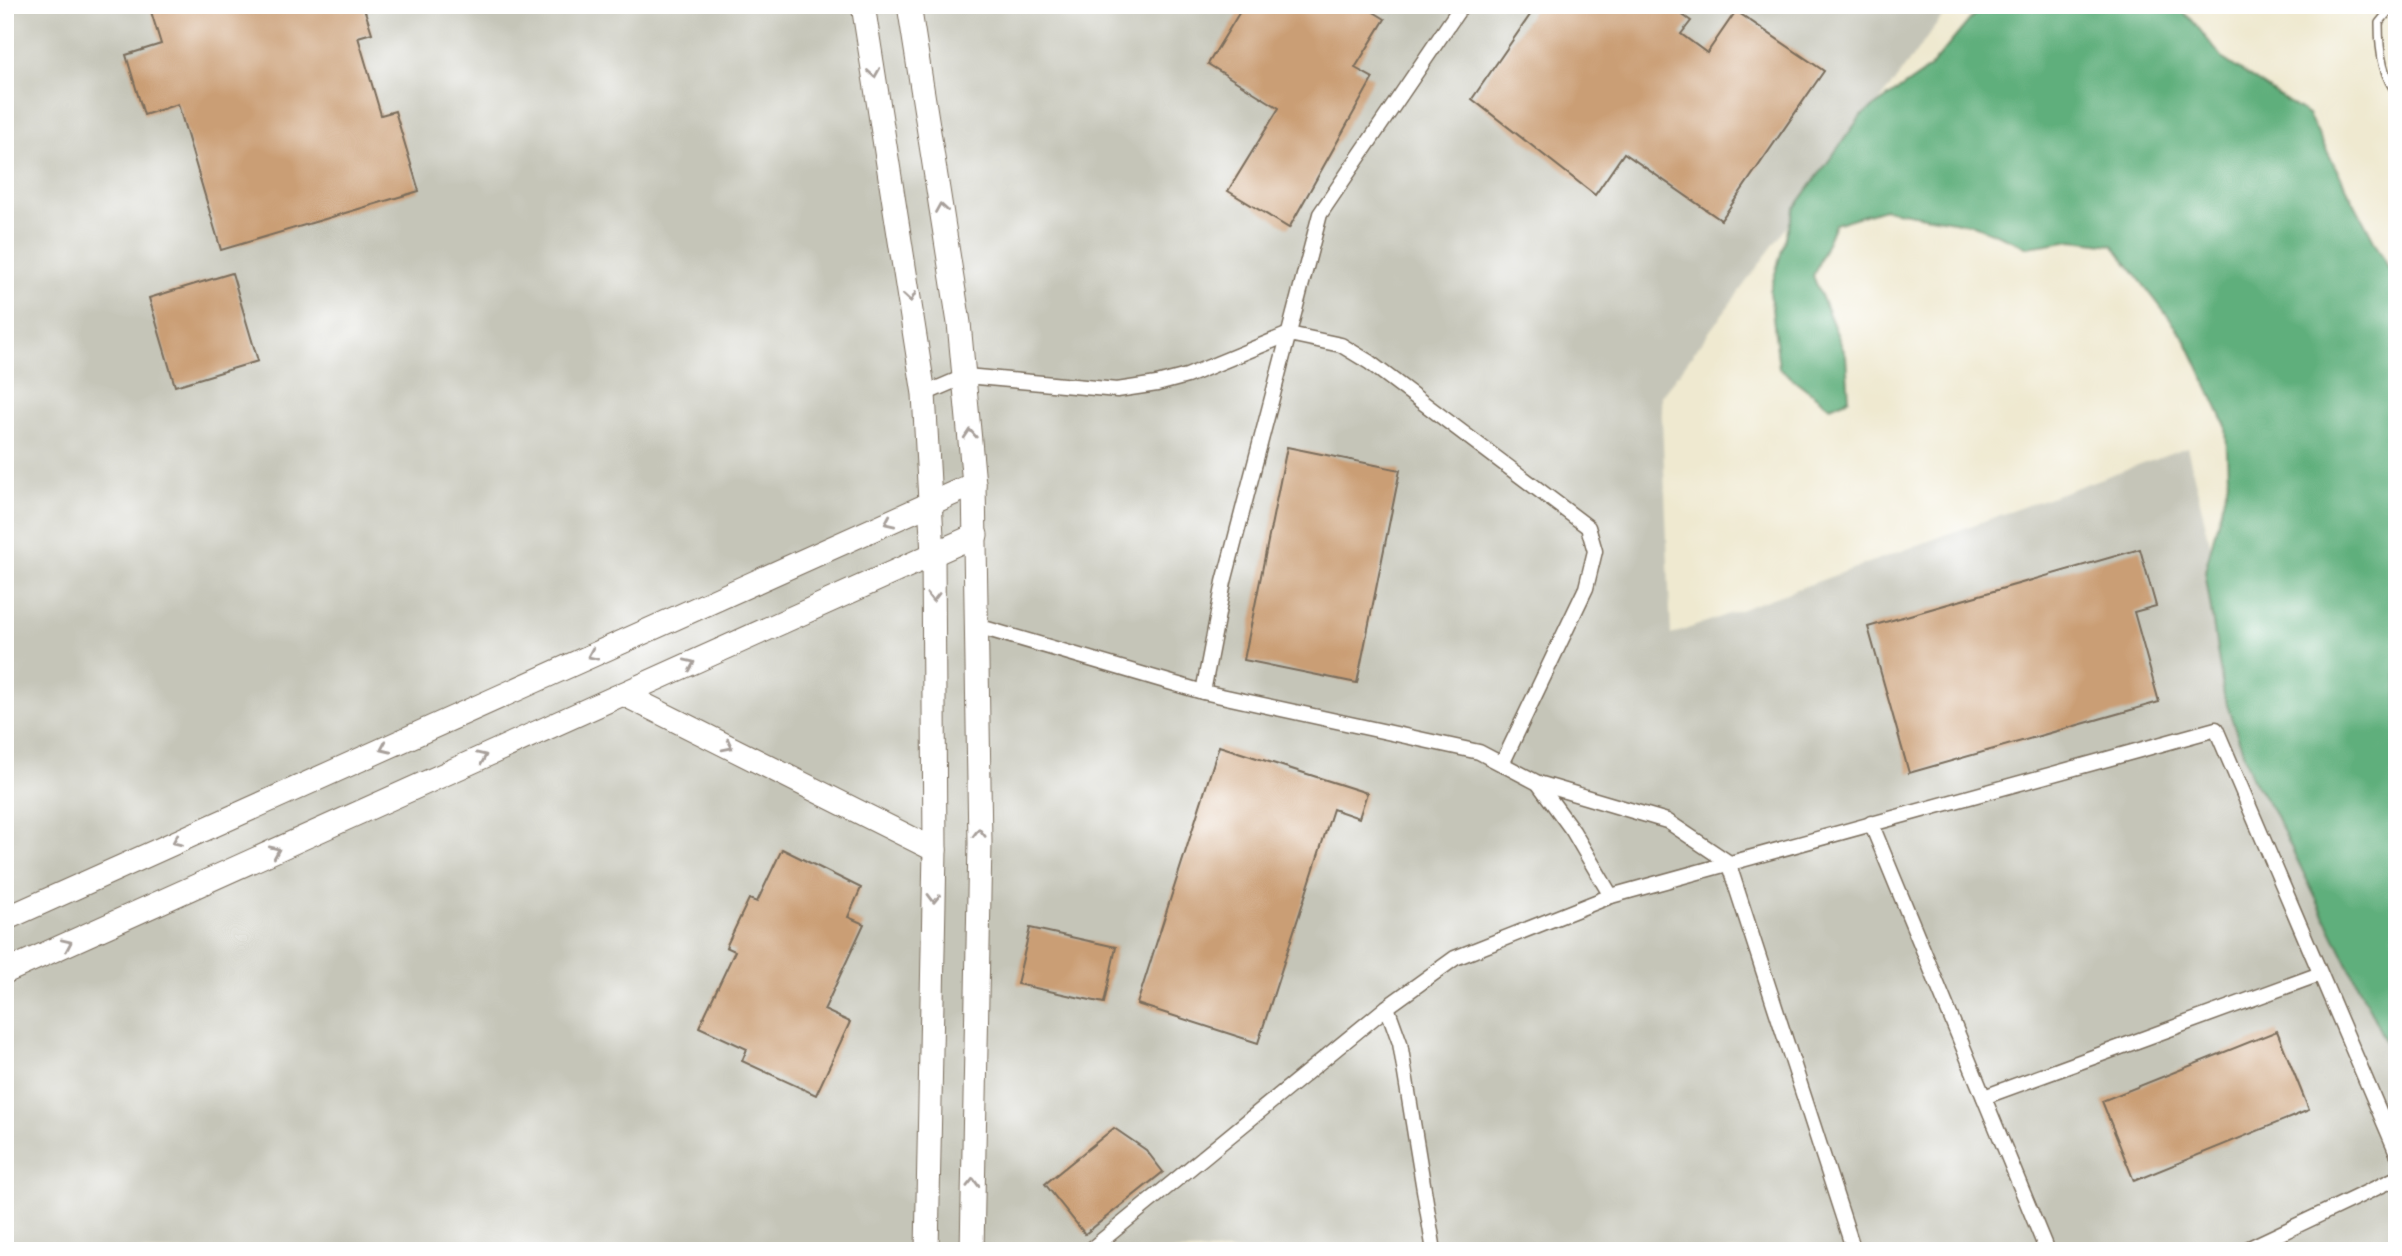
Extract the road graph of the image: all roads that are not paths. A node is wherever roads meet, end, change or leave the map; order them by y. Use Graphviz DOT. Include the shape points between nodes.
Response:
graph roads {
  1 [pos="863,5"];
  2 [pos="909,5"];
  3 [pos="1462,5"];
  4 [pos="2397,11"];
  5 [pos="2397,93"];
  6 [pos="1289,334"];
  7 [pos="966,376"];
  8 [pos="923,394"];
  9 [pos="974,484"];
  10 [pos="930,503"];
  11 [pos="976,535"];
  12 [pos="933,554"];
  13 [pos="977,626"];
  14 [pos="1203,692"];
  15 [pos="623,694"];
  16 [pos="1503,762"];
  17 [pos="1538,783"];
  18 [pos="1871,823"];
  19 [pos="935,850"];
  20 [pos="1728,862"];
  21 [pos="1611,895"];
  22 [pos="5,919"];
  23 [pos="5,972"];
  24 [pos="2320,974"];
  25 [pos="1387,1007"];
  26 [pos="1984,1097"];
  27 [pos="2397,1153"];
  28 [pos="2397,1178"];
  29 [pos="928,1251"];
  30 [pos="972,1251"];
  31 [pos="1089,1251"];
  32 [pos="1434,1251"];
  33 [pos="1854,1251"];
  34 [pos="2047,1251"];
  35 [pos="2243,1251"];
  1 -- 8 [label="main road, one-way"];
  7 -- 2 [label="main road, one-way"];
  3 -- 6 [label="street" via="1320,215"];
  4 -- 5 [label="lane" via="2388,12 2379,23 2383,59 2390,86"];
  6 -- 7 [label="street" via="1187,376 1117,390"];
  6 -- 14 [label="street" via="1224,582"];
  6 -- 16 [label="street" via="1341,345 1370,362 1588,527 1595,551 1586,588"];
  7 -- 8 [label="street"];
  9 -- 7 [label="main road, one-way"];
  8 -- 10 [label="main road"];
  9 -- 10 [label="main road"];
  9 -- 11 [label="main road"];
  10 -- 12 [label="main road"];
  10 -- 22 [label="main road, one-way"];
  11 -- 12 [label="main road"];
  11 -- 13 [label="main road"];
  15 -- 12 [label="main road, one-way"];
  12 -- 19 [label="main road, one-way"];
  13 -- 14 [label="street"];
  30 -- 13 [label="main road, one-way" via="980,843"];
  14 -- 16 [label="street" via="1479,752"];
  15 -- 19 [label="main road, one-way"];
  23 -- 15 [label="main road, one-way"];
  16 -- 17 [label="street"];
  17 -- 20 [label="street" via="1667,821"];
  17 -- 21 [label="street"];
  18 -- 20 [label="street"];
  18 -- 24 [label="street" via="2216,729"];
  18 -- 26 [label="street"];
  19 -- 29 [label="main road, one-way"];
  20 -- 21 [label="street"];
  20 -- 33 [label="street"];
  21 -- 25 [label="street" via="1455,958"];
  24 -- 26 [label="street"];
  24 -- 27 [label="street"];
  25 -- 31 [label="street"];
  25 -- 32 [label="street" via="1400,1043"];
  26 -- 34 [label="street"];
  28 -- 35 [label="street"];
}
